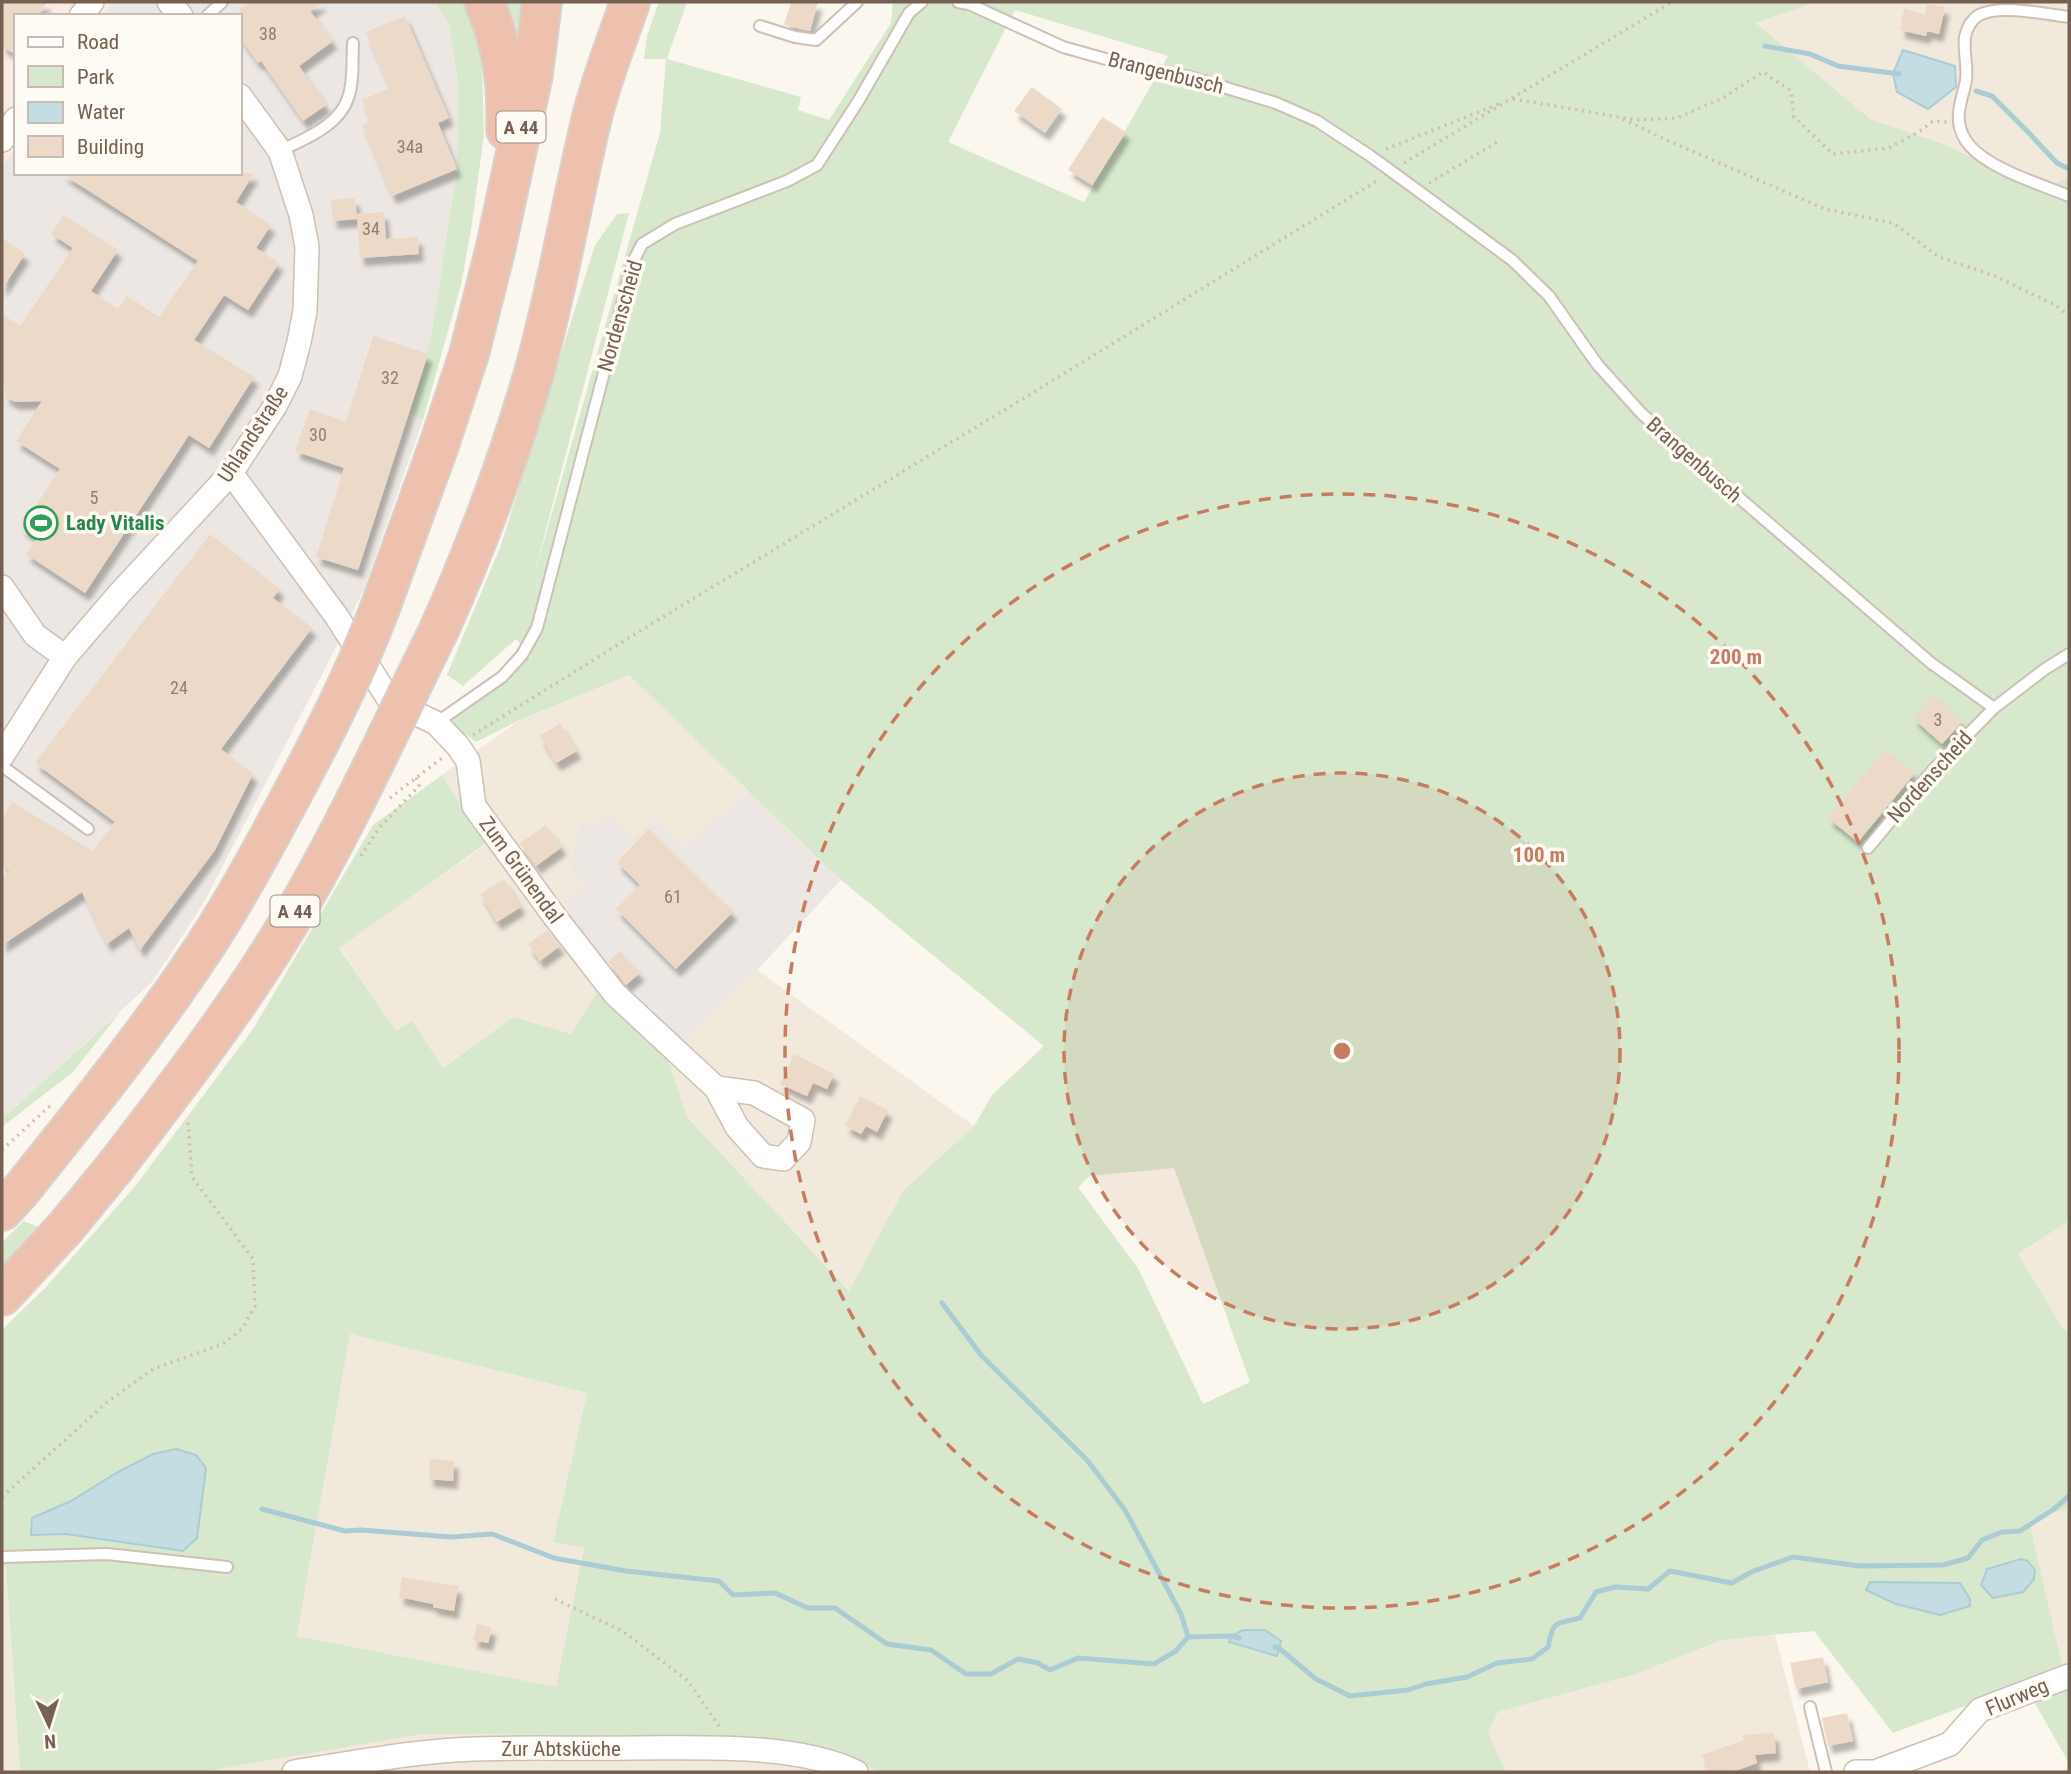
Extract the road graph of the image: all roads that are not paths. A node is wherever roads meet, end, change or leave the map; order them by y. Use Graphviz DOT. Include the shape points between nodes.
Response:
graph roads {
  1 [pos="222,2"];
  2 [pos="484,2"];
  3 [pos="542,2"];
  4 [pos="601,2"];
  5 [pos="630,2"];
  6 [pos="857,2"];
  7 [pos="902,2"];
  8 [pos="922,2"];
  9 [pos="958,2"];
  10 [pos="909,13"];
  11 [pos="209,14"];
  12 [pos="2069,17"];
  13 [pos="760,26"];
  14 [pos="353,43"];
  15 [pos="242,99"];
  16 [pos="594,110"];
  17 [pos="14,122"];
  18 [pos="2,140"];
  19 [pos="280,151"];
  20 [pos="2069,196"];
  21 [pos="495,251"];
  22 [pos="231,473"];
  23 [pos="2,587"];
  24 [pos="2069,654"];
  25 [pos="65,657"];
  26 [pos="1994,708"];
  27 [pos="436,723"];
  28 [pos="2,756"];
  29 [pos="2,766"];
  30 [pos="88,829"];
  31 [pos="1868,848"];
  32 [pos="716,1088"];
  33 [pos="2,1211"];
  34 [pos="2,1296"];
  35 [pos="2,1557"];
  36 [pos="227,1567"];
  37 [pos="2069,1676"];
  38 [pos="1810,1707"];
  39 [pos="829,1767"];
  40 [pos="294,1772"];
  41 [pos="856,1772"];
  42 [pos="1826,1772"];
  43 [pos="1856,1772"];
  44 [pos="1875,1772"];
  1 -- 11 [label="lane"];
  2 -- 21 [label="highway" via="498,40 506,94"];
  3 -- 21 [label="highway, A 44" via="533,74"];
  4 -- 16 [label="highway, A 44"];
  5 -- 16 [label="highway"];
  6 -- 13 [label="lane" via="816,40"];
  7 -- 10 [label="lane"];
  8 -- 10 [label="lane, Nordenscheid"];
  9 -- 26 [label="lane, Brangenbusch, bridge" via="1063,47 1276,103 1317,121 1369,155 1512,260 1549,296 1597,364 1642,414 1931,663"];
  10 -- 27 [label="lane, Nordenscheid" via="817,165 676,223 642,244 537,628 502,677"];
  12 -- 20 [label="lane" via="2001,11 1982,13 1971,21 1965,38 1966,80 1959,109 1962,135 1979,156"];
  14 -- 19 [label="lane" via="349,96 343,110 320,131"];
  15 -- 19 [label="street, Uhlandstraße"];
  16 -- 34 [label="highway, A 44, bridge" via="555,289 504,470 439,632 362,790 303,899 236,1004 115,1167"];
  17 -- 18 [label="street"];
  19 -- 22 [label="street, Uhlandstraße" via="307,247 305,311 290,376"];
  21 -- 33 [label="highway, A 44, bridge" via="469,354 380,608 309,764 194,963 133,1049"];
  22 -- 25 [label="street, Uhlandstraße"];
  22 -- 27 [label="street, Zum Grünendal" via="337,617 390,701"];
  23 -- 25 [label="street" via="35,635"];
  24 -- 26 [label="lane, Nordenscheid"];
  25 -- 28 [label="street, Uhlandstraße"];
  26 -- 31 [label="lane, Nordenscheid" via="1933,770"];
  27 -- 32 [label="street, Zum Grünendal" via="468,761 474,806 555,918 615,994"];
  29 -- 30 [label="lane"];
  35 -- 36 [label="lane" via="107,1554"];
  37 -- 44 [label="street, Flurweg" via="1980,1710 1950,1744"];
  38 -- 42 [label="lane"];
  39 -- 40 [label="street, Zur Abtsküche" via="760,1751 726,1749 473,1749 404,1754"];
  39 -- 41 [label="street, Zur Abtsküche"];
  43 -- 44 [label="street, Flurweg"];
}
